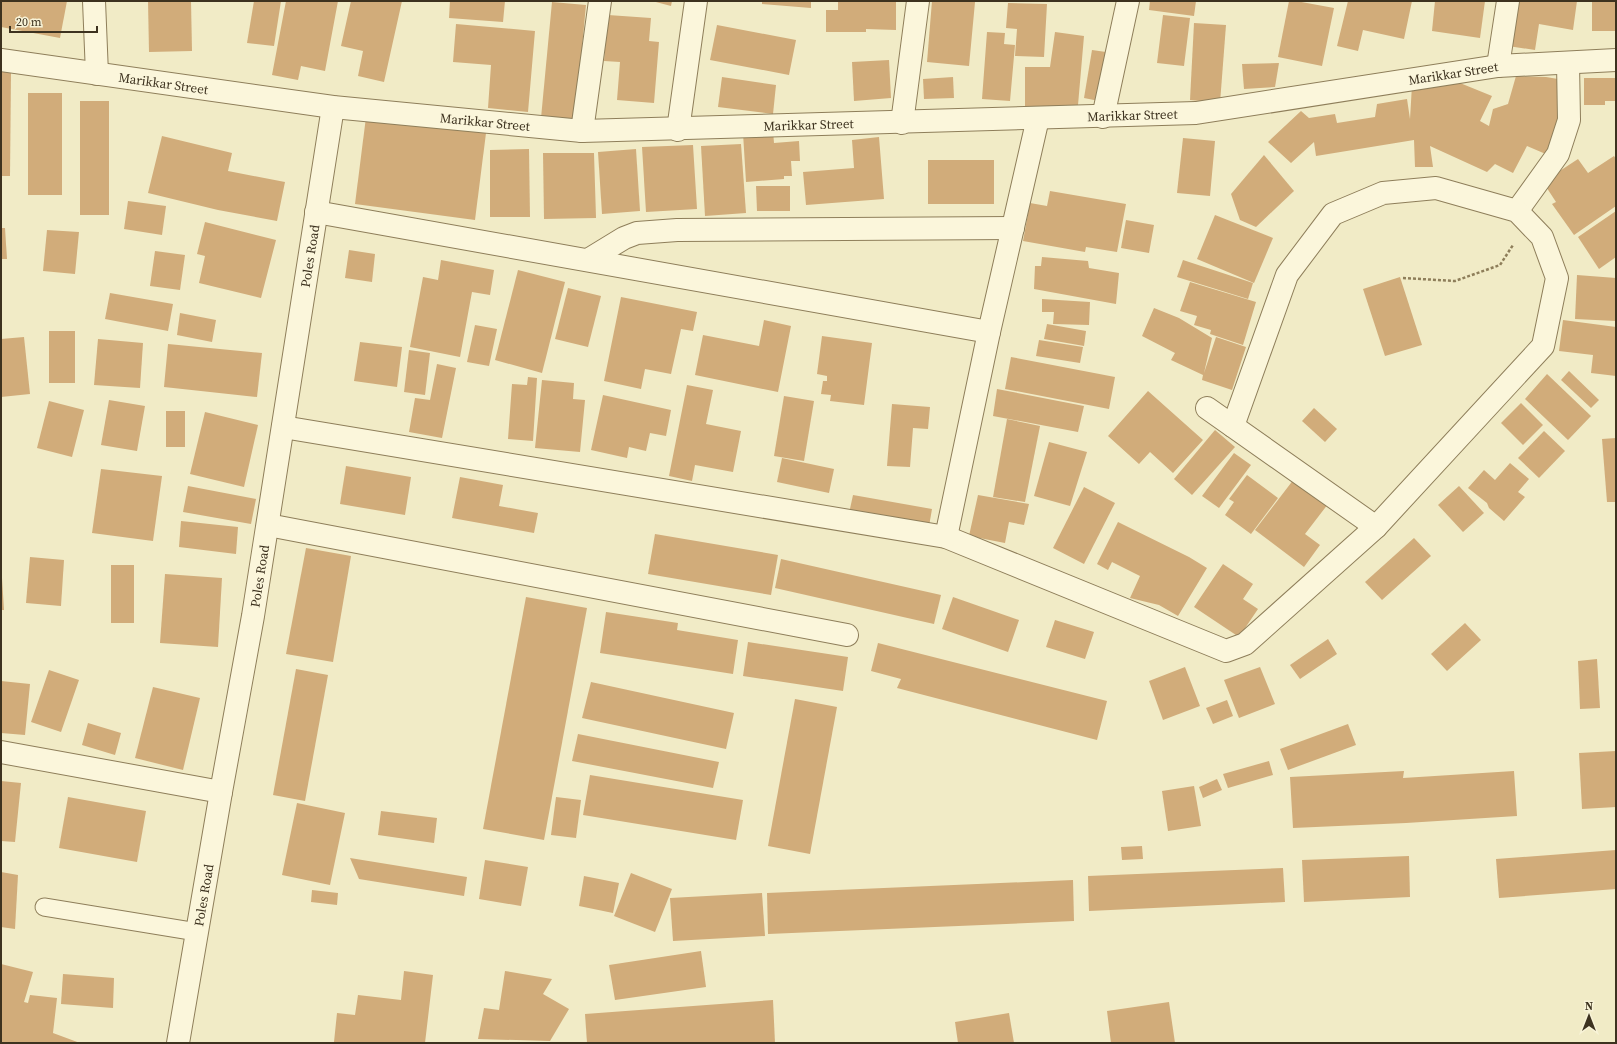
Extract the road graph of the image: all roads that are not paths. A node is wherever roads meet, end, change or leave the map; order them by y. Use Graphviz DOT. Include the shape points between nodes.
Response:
graph roads {
  1 [pos="94,1"];
  2 [pos="600,1"];
  3 [pos="696,1"];
  4 [pos="918,1"];
  5 [pos="1128,1"];
  6 [pos="1508,1"];
  7 [pos="1,60"];
  8 [pos="1616,60"];
  9 [pos="1568,63"];
  10 [pos="1498,66"];
  11 [pos="97,74"];
  12 [pos="333,107"];
  13 [pos="1103,116"];
  14 [pos="1038,118"];
  15 [pos="902,123"];
  16 [pos="678,130"];
  17 [pos="582,132"];
  18 [pos="316,212"];
  19 [pos="1523,217"];
  20 [pos="1013,228"];
  21 [pos="588,260"];
  22 [pos="989,332"];
  23 [pos="1207,408"];
  24 [pos="1233,426"];
  25 [pos="282,427"];
  26 [pos="268,525"];
  27 [pos="1376,527"];
  28 [pos="946,537"];
  29 [pos="847,635"];
  30 [pos="1,752"];
  31 [pos="221,792"];
  32 [pos="44,907"];
  33 [pos="197,932"];
  34 [pos="178,1043"];
  1 -- 11 [label="street"];
  2 -- 17 [label="street"];
  3 -- 16 [label="street"];
  4 -- 15 [label="street"];
  5 -- 13 [label="street"];
  6 -- 10 [label="street"];
  7 -- 11 [label="street, Marikkar Street"];
  8 -- 9 [label="street, Marikkar Street"];
  9 -- 10 [label="street, Marikkar Street"];
  9 -- 19 [label="street" via="1569,120 1558,154"];
  10 -- 13 [label="street, Marikkar Street" via="1196,113"];
  11 -- 12 [label="street, Marikkar Street"];
  12 -- 17 [label="street, Marikkar Street"];
  12 -- 18 [label="street, Poles Road"];
  13 -- 14 [label="street, Marikkar Street"];
  14 -- 15 [label="street, Marikkar Street"];
  14 -- 20 [label="street"];
  15 -- 16 [label="street, Marikkar Street"];
  16 -- 17 [label="street, Marikkar Street"];
  18 -- 21 [label="street"];
  18 -- 25 [label="street, Poles Road"];
  19 -- 24 [label="street" via="1436,188 1383,193 1333,214 1287,275"];
  19 -- 27 [label="street" via="1542,237 1557,278 1543,346"];
  20 -- 21 [label="street" via="677,230 637,233"];
  20 -- 22 [label="street"];
  21 -- 22 [label="street"];
  22 -- 28 [label="street"];
  23 -- 24 [label="street"];
  24 -- 27 [label="street"];
  25 -- 26 [label="street, Poles Road"];
  25 -- 28 [label="street"];
  26 -- 29 [label="street"];
  26 -- 31 [label="street, Poles Road"];
  27 -- 28 [label="street" via="1245,644 1226,651"];
  30 -- 31 [label="street"];
  31 -- 33 [label="street, Poles Road"];
  32 -- 33 [label="lane"];
  33 -- 34 [label="street, Poles Road"];
}
